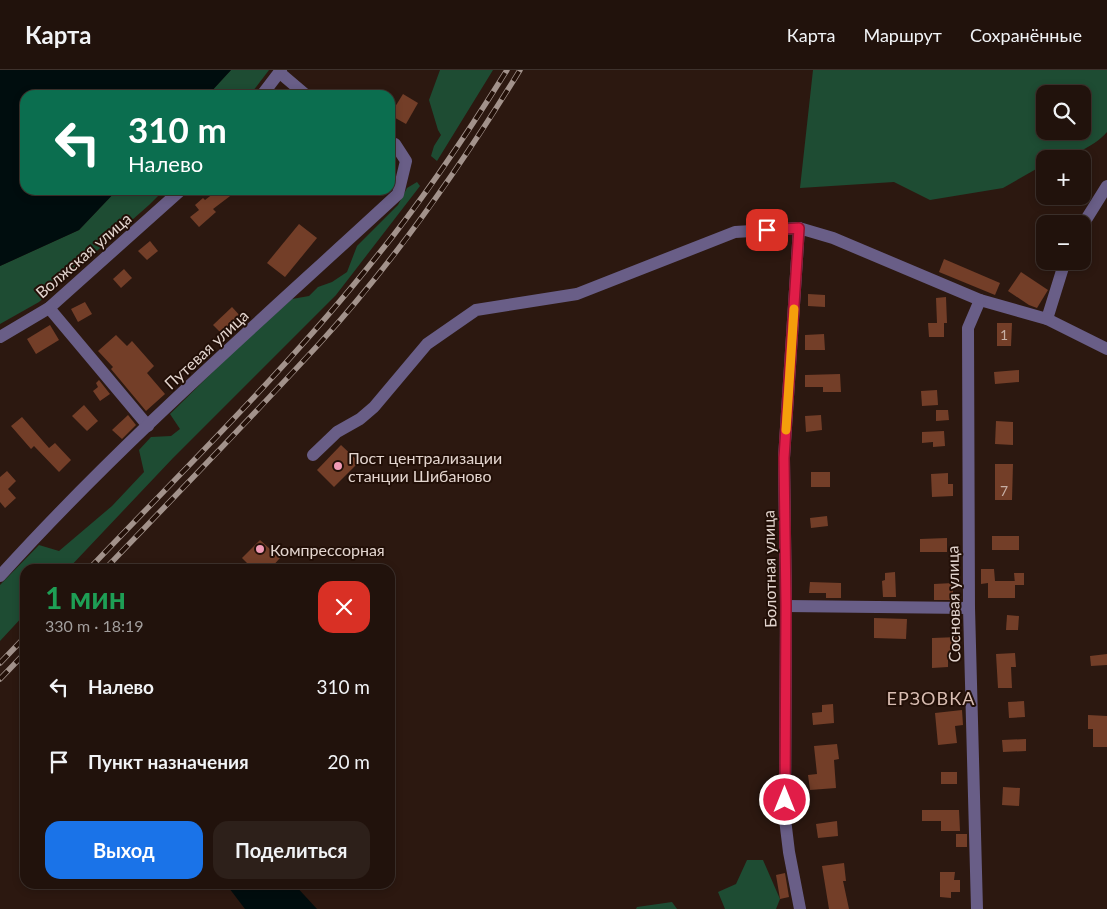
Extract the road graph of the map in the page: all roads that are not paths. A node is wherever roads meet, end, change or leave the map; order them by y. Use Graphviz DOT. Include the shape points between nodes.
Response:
graph roads {
  1 [pos="280,71"];
  2 [pos="266,90"];
  3 [pos="301,90"];
  4 [pos="395,144"];
  5 [pos="1107,186"];
  6 [pos="175,195"];
  7 [pos="1089,215"];
  8 [pos="799,228"];
  9 [pos="1062,270"];
  10 [pos="980,300"];
  11 [pos="49,308"];
  12 [pos="1047,319"];
  13 [pos="0,337"];
  14 [pos="1107,349"];
  15 [pos="148,426"];
  16 [pos="313,455"];
  17 [pos="0,576"];
  18 [pos="786,606"];
  19 [pos="969,608"];
  20 [pos="800,909"];
  21 [pos="977,909"];
  1 -- 2 [label="street"];
  1 -- 3 [label="street"];
  4 -- 15 [label="street, Путевая улица" via="406,161 398,194"];
  5 -- 7 [label="street"];
  6 -- 11 [label="street, Волжская улица"];
  8 -- 10 [label="street" via="833,238"];
  8 -- 16 [label="street" via="735,232 577,294 476,310 427,344 374,407 337,432"];
  8 -- 18 [label="street, Болотная улица" via="784,458"];
  9 -- 12 [label="street"];
  10 -- 12 [label="street"];
  10 -- 19 [label="street, Сосновая улица" via="968,328"];
  11 -- 13 [label="street, Волжская улица"];
  11 -- 15 [label="street"];
  12 -- 14 [label="street"];
  15 -- 17 [label="street, Путевая улица"];
  18 -- 19 [label="street"];
  18 -- 20 [label="street, Болотная улица" via="785,819"];
  19 -- 21 [label="street, Сосновая улица"];
}
